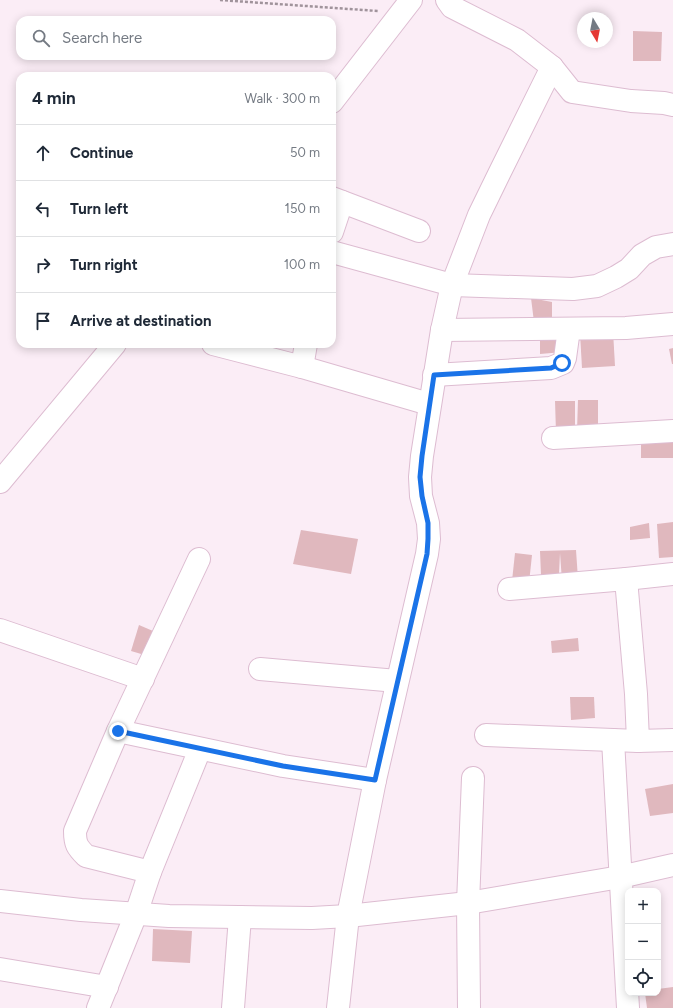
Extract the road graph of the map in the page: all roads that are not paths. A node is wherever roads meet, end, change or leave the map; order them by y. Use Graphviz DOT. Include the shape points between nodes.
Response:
graph roads {
  1 [pos="447,0"];
  2 [pos="406,6"];
  3 [pos="552,67"];
  4 [pos="336,97"];
  5 [pos="673,105"];
  6 [pos="337,200"];
  7 [pos="419,231"];
  8 [pos="673,244"];
  9 [pos="336,253"];
  10 [pos="452,285"];
  11 [pos="673,324"];
  12 [pos="569,329"];
  13 [pos="442,330"];
  14 [pos="113,348"];
  15 [pos="228,348"];
  16 [pos="305,348"];
  17 [pos="302,367"];
  18 [pos="434,375"];
  19 [pos="429,404"];
  20 [pos="673,431"];
  21 [pos="553,438"];
  22 [pos="0,482"];
  23 [pos="198,560"];
  24 [pos="673,574"];
  25 [pos="626,579"];
  26 [pos="509,589"];
  27 [pos="0,630"];
  28 [pos="260,669"];
  29 [pos="143,679"];
  30 [pos="398,681"];
  31 [pos="118,731"];
  32 [pos="486,735"];
  33 [pos="613,740"];
  34 [pos="673,740"];
  35 [pos="638,741"];
  36 [pos="200,749"];
  37 [pos="473,778"];
  38 [pos="375,780"];
  39 [pos="673,865"];
  40 [pos="150,872"];
  41 [pos="620,877"];
  42 [pos="0,901"];
  43 [pos="468,903"];
  44 [pos="136,914"];
  45 [pos="348,916"];
  46 [pos="240,917"];
  47 [pos="0,969"];
  48 [pos="107,987"];
  49 [pos="98,1008"];
  50 [pos="233,1008"];
  51 [pos="338,1008"];
  52 [pos="469,1008"];
  53 [pos="628,1008"];
  1 -- 3 [label="street" via="452,7 517,40"];
  2 -- 4 [label="street"];
  3 -- 5 [label="street" via="572,92"];
  3 -- 10 [label="street" via="479,215"];
  6 -- 7 [label="street"];
  8 -- 10 [label="street" via="642,255 629,269 597,286 573,289"];
  9 -- 10 [label="street"];
  10 -- 13 [label="street"];
  11 -- 12 [label="street"];
  12 -- 13 [label="street"];
  12 -- 18 [label="street" via="565,358 562,363 551,368"];
  13 -- 18 [label="street"];
  14 -- 22 [label="street"];
  15 -- 17 [label="street"];
  16 -- 17 [label="street"];
  17 -- 19 [label="street"];
  18 -- 19 [label="street"];
  19 -- 30 [label="street" via="420,477 428,523 427,554"];
  20 -- 21 [label="street"];
  23 -- 29 [label="street"];
  24 -- 25 [label="street"];
  25 -- 26 [label="street"];
  25 -- 35 [label="street"];
  27 -- 29 [label="street"];
  28 -- 30 [label="street"];
  29 -- 31 [label="street"];
  30 -- 38 [label="street"];
  31 -- 36 [label="street"];
  31 -- 40 [label="street" via="78,822 75,842 86,856"];
  32 -- 33 [label="street"];
  33 -- 35 [label="street"];
  33 -- 41 [label="street"];
  34 -- 35 [label="street"];
  36 -- 38 [label="street" via="283,766"];
  36 -- 40 [label="street"];
  37 -- 43 [label="street"];
  38 -- 45 [label="street"];
  39 -- 41 [label="street"];
  40 -- 44 [label="street"];
  41 -- 43 [label="street"];
  41 -- 53 [label="street"];
  42 -- 44 [label="street"];
  43 -- 45 [label="street"];
  43 -- 52 [label="street"];
  44 -- 46 [label="street"];
  44 -- 48 [label="street"];
  45 -- 46 [label="street"];
  45 -- 51 [label="street"];
  46 -- 50 [label="street"];
  47 -- 48 [label="street"];
  48 -- 49 [label="street"];
}
